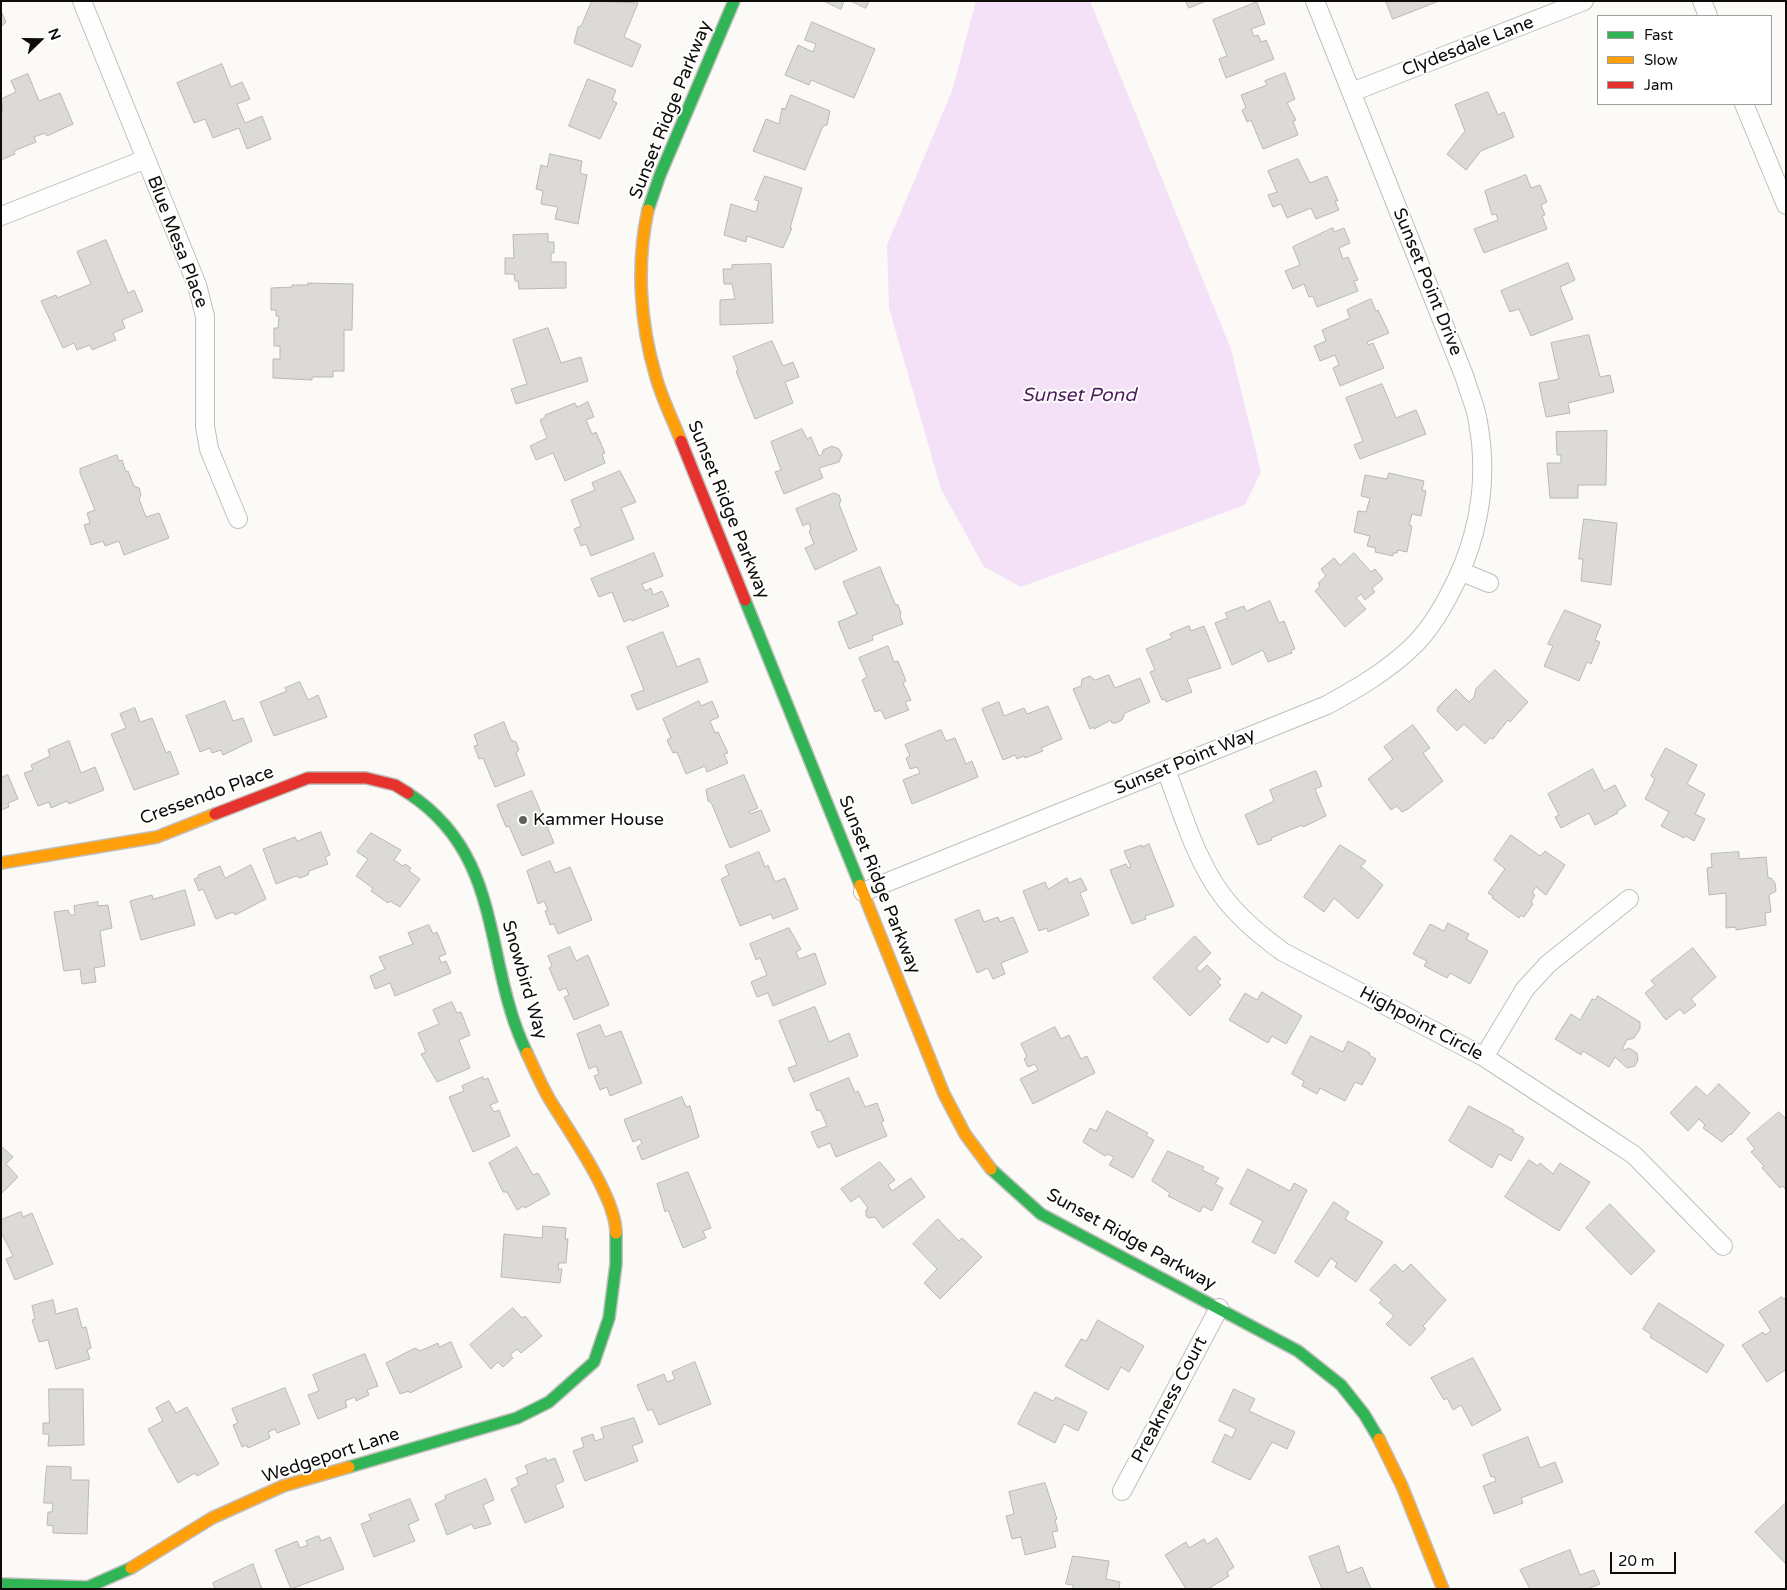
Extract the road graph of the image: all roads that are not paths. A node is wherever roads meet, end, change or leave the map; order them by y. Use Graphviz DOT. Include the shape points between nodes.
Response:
graph roads {
  1 [pos="82,1"];
  2 [pos="734,1"];
  3 [pos="1315,1"];
  4 [pos="1584,1"];
  5 [pos="1702,1"];
  6 [pos="1708,15"];
  7 [pos="1352,92"];
  8 [pos="1744,105"];
  9 [pos="146,159"];
  10 [pos="1786,205"];
  11 [pos="1,216"];
  12 [pos="238,519"];
  13 [pos="1462,572"];
  14 [pos="1489,583"];
  15 [pos="1166,770"];
  16 [pos="395,785"];
  17 [pos="1,863"];
  18 [pos="863,892"];
  19 [pos="1629,899"];
  20 [pos="1484,1057"];
  21 [pos="1723,1246"];
  22 [pos="1219,1308"];
  23 [pos="609,1318"];
  24 [pos="1122,1491"];
  25 [pos="1,1584"];
  26 [pos="1443,1589"];
  1 -- 9 [label="street, Blue Mesa Place"];
  2 -- 18 [label="street, Sunset Ridge Parkway" via="666,163 647,219 642,262 642,309 656,378"];
  3 -- 7 [label="street, Sunset Point Drive"];
  4 -- 7 [label="street, Clydesdale Lane"];
  5 -- 6 [label="street"];
  7 -- 13 [label="street, Sunset Point Drive" via="1465,378 1478,421 1483,456 1482,495 1477,526"];
  8 -- 10 [label="street"];
  9 -- 11 [label="street"];
  9 -- 12 [label="street, Blue Mesa Place" via="197,285 205,316 205,426 209,449"];
  13 -- 14 [label="street"];
  13 -- 15 [label="street, Sunset Point Way" via="1436,620 1414,646 1369,681 1327,705"];
  15 -- 18 [label="street, Sunset Point Way"];
  15 -- 20 [label="street, Highpoint Circle" via="1205,867 1222,895 1242,918 1283,952"];
  16 -- 17 [label="street, Cressendo Place" via="366,778 308,778 157,837"];
  16 -- 23 [label="street, Snowbird Way" via="418,800 449,828 475,871 509,1004 524,1047 549,1098 596,1175 616,1222 616,1264"];
  18 -- 22 [label="street, Sunset Ridge Parkway" via="944,1094 965,1134 988,1166 1041,1214"];
  19 -- 20 [label="street" via="1548,964 1525,989"];
  20 -- 21 [label="street, Highpoint Circle" via="1634,1155"];
  22 -- 24 [label="street, Preakness Court"];
  22 -- 26 [label="street, Sunset Ridge Parkway" via="1291,1346 1346,1390 1368,1418 1389,1456"];
  23 -- 25 [label="street, Wedgeport Lane" via="594,1362 549,1402 517,1418 283,1486 212,1518 126,1571 88,1586"];
}
